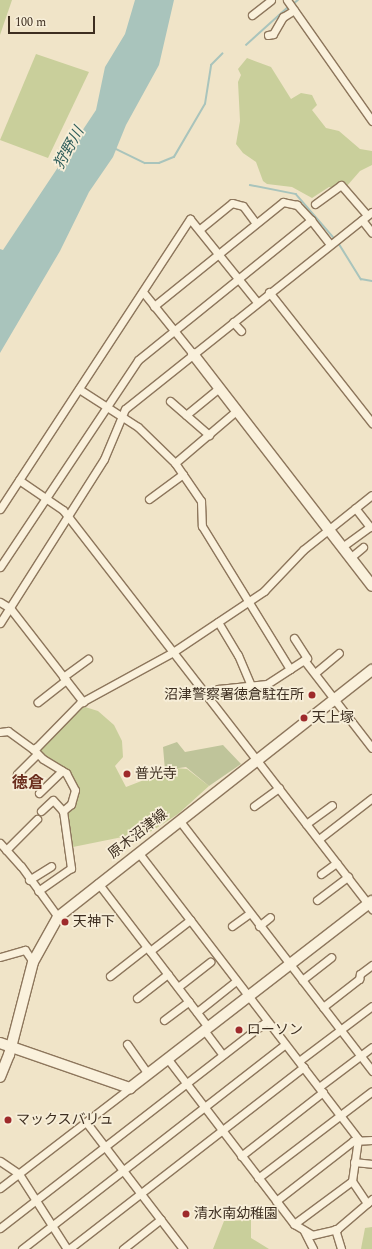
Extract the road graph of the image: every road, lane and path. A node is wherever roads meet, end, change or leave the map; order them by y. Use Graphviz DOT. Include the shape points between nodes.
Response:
graph roads {
  1 [pos="271,0"];
  2 [pos="291,5"];
  3 [pos="252,15"];
  4 [pos="268,35"];
  5 [pos="371,117"];
  6 [pos="315,204"];
  7 [pos="367,215"];
  8 [pos="311,220"];
  9 [pos="256,223"];
  10 [pos="200,229"];
  11 [pos="372,233"];
  12 [pos="335,241"];
  13 [pos="219,253"];
  14 [pos="238,278"];
  15 [pos="143,292"];
  16 [pos="269,292"];
  17 [pos="257,302"];
  18 [pos="154,306"];
  19 [pos="233,322"];
  20 [pos="173,330"];
  21 [pos="241,331"];
  22 [pos="193,354"];
  23 [pos="220,388"];
  24 [pos="79,389"];
  25 [pos="170,401"];
  26 [pos="106,406"];
  27 [pos="236,410"];
  28 [pos="186,415"];
  29 [pos="120,416"];
  30 [pos="372,423"];
  31 [pos="209,434"];
  32 [pos="175,463"];
  33 [pos="183,474"];
  34 [pos="19,480"];
  35 [pos="372,495"];
  36 [pos="46,498"];
  37 [pos="149,499"];
  38 [pos="355,508"];
  39 [pos="0,509"];
  40 [pos="68,516"];
  41 [pos="328,528"];
  42 [pos="342,547"];
  43 [pos="363,547"];
  44 [pos="350,558"];
  45 [pos="0,567"];
  46 [pos="372,586"];
  47 [pos="248,600"];
  48 [pos="0,602"];
  49 [pos="10,608"];
  50 [pos="218,622"];
  51 [pos="0,623"];
  52 [pos="294,638"];
  53 [pos="173,652"];
  54 [pos="339,653"];
  55 [pos="88,659"];
  56 [pos="303,661"];
  57 [pos="290,669"];
  58 [pos="372,670"];
  59 [pos="314,673"];
  60 [pos="65,678"];
  61 [pos="251,685"];
  62 [pos="208,695"];
  63 [pos="334,699"];
  64 [pos="38,702"];
  65 [pos="83,702"];
  66 [pos="0,732"];
  67 [pos="372,748"];
  68 [pos="35,751"];
  69 [pos="257,759"];
  70 [pos="62,772"];
  71 [pos="16,774"];
  72 [pos="279,788"];
  73 [pos="39,792"];
  74 [pos="372,798"];
  75 [pos="332,805"];
  76 [pos="254,806"];
  77 [pos="41,811"];
  78 [pos="63,811"];
  79 [pos="37,819"];
  80 [pos="179,820"];
  81 [pos="306,824"];
  82 [pos="319,839"];
  83 [pos="0,843"];
  84 [pos="6,850"];
  85 [pos="138,852"];
  86 [pos="336,862"];
  87 [pos="51,866"];
  88 [pos="321,874"];
  89 [pos="348,877"];
  90 [pos="29,880"];
  91 [pos="98,883"];
  92 [pos="38,891"];
  93 [pos="317,900"];
  94 [pos="371,905"];
  95 [pos="250,913"];
  96 [pos="270,917"];
  97 [pos="58,918"];
  98 [pos="190,920"];
  99 [pos="232,926"];
  100 [pos="260,926"];
  101 [pos="149,949"];
  102 [pos="0,957"];
  103 [pos="331,957"];
  104 [pos="34,962"];
  105 [pos="210,962"];
  106 [pos="290,965"];
  107 [pos="372,965"];
  108 [pos="168,974"];
  109 [pos="110,976"];
  110 [pos="302,980"];
  111 [pos="236,982"];
  112 [pos="178,987"];
  113 [pos="248,997"];
  114 [pos="137,998"];
  115 [pos="189,1001"];
  116 [pos="372,1006"];
  117 [pos="323,1007"];
  118 [pos="197,1012"];
  119 [pos="164,1020"];
  120 [pos="267,1021"];
  121 [pos="206,1028"];
  122 [pos="341,1030"];
  123 [pos="0,1043"];
  124 [pos="127,1044"];
  125 [pos="285,1044"];
  126 [pos="11,1046"];
  127 [pos="372,1047"];
  128 [pos="223,1055"];
  129 [pos="361,1056"];
  130 [pos="168,1059"];
  131 [pos="302,1064"];
  132 [pos="372,1071"];
  133 [pos="148,1074"];
  134 [pos="0,1077"];
  135 [pos="186,1084"];
  136 [pos="130,1088"];
  137 [pos="321,1090"];
  138 [pos="372,1091"];
  139 [pos="204,1107"];
  140 [pos="340,1114"];
  141 [pos="86,1122"];
  142 [pos="222,1131"];
  143 [pos="358,1139"];
  144 [pos="372,1140"];
  145 [pos="105,1147"];
  146 [pos="241,1156"];
  147 [pos="0,1161"];
  148 [pos="354,1162"];
  149 [pos="372,1164"];
  150 [pos="122,1170"];
  151 [pos="19,1174"];
  152 [pos="258,1178"];
  153 [pos="352,1181"];
  154 [pos="0,1188"];
  155 [pos="141,1194"];
  156 [pos="35,1200"];
  157 [pos="276,1201"];
  158 [pos="369,1201"];
  159 [pos="161,1220"];
  160 [pos="294,1224"];
  161 [pos="50,1226"];
  162 [pos="0,1228"];
  163 [pos="335,1229"];
  164 [pos="303,1230"];
  165 [pos="22,1249"];
  166 [pos="68,1249"];
  167 [pos="123,1249"];
  168 [pos="183,1249"];
  169 [pos="313,1249"];
  170 [pos="341,1249"];
  1 -- 3 [label="street"];
  2 -- 4 [label="street" via="275,26 273,34"];
  2 -- 5 [label="street"];
  6 -- 7 [label="street" via="341,185"];
  7 -- 11 [label="street"];
  7 -- 12 [label="street"];
  8 -- 9 [label="street" via="297,205 283,202"];
  8 -- 12 [label="street"];
  8 -- 14 [label="street"];
  9 -- 10 [label="street" via="243,206 232,203"];
  9 -- 13 [label="street"];
  10 -- 13 [label="street"];
  10 -- 15 [label="street" via="190,219"];
  12 -- 16 [label="street"];
  13 -- 14 [label="street"];
  13 -- 18 [label="street"];
  14 -- 17 [label="street"];
  14 -- 20 [label="street"];
  15 -- 18 [label="street"];
  15 -- 24 [label="street"];
  16 -- 17 [label="street"];
  16 -- 30 [label="street"];
  17 -- 19 [label="street"];
  18 -- 20 [label="street"];
  19 -- 21 [label="street"];
  19 -- 22 [label="street"];
  20 -- 22 [label="street"];
  20 -- 26 [label="street" via="138,360"];
  22 -- 23 [label="street"];
  22 -- 29 [label="street"];
  23 -- 27 [label="street"];
  23 -- 28 [label="street"];
  24 -- 26 [label="street"];
  24 -- 34 [label="street"];
  25 -- 28 [label="street"];
  26 -- 29 [label="street"];
  26 -- 36 [label="street"];
  27 -- 31 [label="street"];
  27 -- 41 [label="street"];
  28 -- 31 [label="street"];
  29 -- 32 [label="street" via="145,433"];
  29 -- 40 [label="street" via="106,454"];
  31 -- 32 [label="street"];
  32 -- 33 [label="street"];
  33 -- 37 [label="street"];
  33 -- 47 [label="street" via="201,501 202,526"];
  34 -- 36 [label="street"];
  34 -- 39 [label="street"];
  35 -- 38 [label="street"];
  36 -- 40 [label="street"];
  36 -- 45 [label="street"];
  38 -- 41 [label="street"];
  38 -- 42 [label="street" via="370,527"];
  40 -- 49 [label="street"];
  40 -- 53 [label="street"];
  41 -- 42 [label="street"];
  41 -- 47 [label="street" via="277,574 264,591"];
  42 -- 44 [label="street"];
  43 -- 44 [label="street"];
  44 -- 46 [label="street"];
  47 -- 50 [label="street"];
  47 -- 57 [label="street"];
  48 -- 49 [label="street"];
  49 -- 51 [label="street"];
  49 -- 60 [label="street"];
  50 -- 53 [label="street"];
  50 -- 61 [label="street" via="238,655"];
  52 -- 56 [label="street" via="307,658"];
  53 -- 62 [label="street"];
  53 -- 65 [label="street"];
  54 -- 59 [label="street"];
  55 -- 60 [label="street"];
  56 -- 57 [label="street"];
  56 -- 59 [label="street"];
  57 -- 61 [label="street" via="267,684"];
  58 -- 63 [label="street, 原木沼津線"];
  59 -- 63 [label="street"];
  60 -- 64 [label="street"];
  60 -- 65 [label="street"];
  61 -- 62 [label="street" via="218,689"];
  62 -- 69 [label="street"];
  63 -- 67 [label="street"];
  63 -- 69 [label="street, 原木沼津線"];
  65 -- 68 [label="street"];
  66 -- 68 [label="street" via="8,731"];
  68 -- 70 [label="street"];
  68 -- 71 [label="street"];
  69 -- 72 [label="street"];
  69 -- 80 [label="street, 原木沼津線"];
  70 -- 73 [label="street"];
  70 -- 78 [label="street" via="69,777 75,790 71,804"];
  72 -- 76 [label="street"];
  72 -- 81 [label="street"];
  74 -- 82 [label="street"];
  75 -- 81 [label="street"];
  77 -- 78 [label="street" via="53,800"];
  78 -- 92 [label="street" via="71,868"];
  79 -- 84 [label="street"];
  80 -- 85 [label="street, 原木沼津線"];
  80 -- 95 [label="street"];
  81 -- 82 [label="street"];
  82 -- 86 [label="street"];
  83 -- 84 [label="street"];
  84 -- 90 [label="street"];
  85 -- 91 [label="street, 原木沼津線"];
  85 -- 98 [label="street"];
  86 -- 88 [label="street"];
  86 -- 89 [label="street"];
  87 -- 90 [label="street"];
  89 -- 93 [label="street"];
  89 -- 94 [label="street"];
  90 -- 92 [label="street"];
  91 -- 97 [label="street, 原木沼津線"];
  91 -- 101 [label="street"];
  92 -- 97 [label="street"];
  94 -- 106 [label="street"];
  95 -- 99 [label="street"];
  95 -- 100 [label="street"];
  96 -- 100 [label="street"];
  97 -- 104 [label="street, 原木沼津線"];
  98 -- 101 [label="street"];
  98 -- 111 [label="street"];
  100 -- 106 [label="street"];
  101 -- 108 [label="street"];
  101 -- 109 [label="street"];
  102 -- 104 [label="street" via="24,950"];
  103 -- 110 [label="street"];
  104 -- 126 [label="street, 原木沼津線"];
  105 -- 112 [label="street"];
  106 -- 110 [label="street"];
  106 -- 113 [label="street"];
  107 -- 117 [label="street" via="360,974 359,980"];
  108 -- 112 [label="street"];
  108 -- 114 [label="street"];
  110 -- 117 [label="street"];
  111 -- 113 [label="street"];
  111 -- 118 [label="street"];
  112 -- 115 [label="street"];
  113 -- 120 [label="street"];
  113 -- 121 [label="street"];
  115 -- 118 [label="street"];
  115 -- 119 [label="street"];
  116 -- 122 [label="street"];
  117 -- 122 [label="street"];
  118 -- 121 [label="street"];
  120 -- 125 [label="street"];
  120 -- 128 [label="street"];
  121 -- 128 [label="street"];
  121 -- 130 [label="street"];
  122 -- 129 [label="street"];
  122 -- 131 [label="street"];
  123 -- 126 [label="street"];
  124 -- 133 [label="street"];
  125 -- 131 [label="street"];
  125 -- 139 [label="street"];
  126 -- 134 [label="street, 原木沼津線"];
  126 -- 136 [label="street"];
  127 -- 129 [label="street"];
  128 -- 135 [label="street"];
  129 -- 132 [label="street"];
  129 -- 137 [label="street"];
  130 -- 133 [label="street"];
  130 -- 135 [label="street"];
  131 -- 137 [label="street"];
  131 -- 142 [label="street"];
  133 -- 136 [label="street"];
  135 -- 139 [label="street"];
  135 -- 145 [label="street"];
  136 -- 141 [label="street"];
  137 -- 140 [label="street"];
  137 -- 146 [label="street"];
  138 -- 140 [label="street"];
  139 -- 142 [label="street"];
  139 -- 150 [label="street"];
  140 -- 143 [label="street"];
  140 -- 152 [label="street"];
  141 -- 145 [label="street"];
  141 -- 151 [label="street"];
  142 -- 146 [label="street"];
  142 -- 155 [label="street"];
  143 -- 144 [label="street"];
  143 -- 148 [label="street"];
  143 -- 157 [label="street"];
  145 -- 150 [label="street"];
  145 -- 156 [label="street"];
  146 -- 152 [label="street"];
  147 -- 151 [label="street"];
  148 -- 149 [label="street"];
  148 -- 153 [label="street"];
  150 -- 155 [label="street"];
  150 -- 161 [label="street"];
  151 -- 154 [label="street"];
  151 -- 156 [label="street"];
  152 -- 157 [label="street"];
  153 -- 158 [label="street"];
  153 -- 160 [label="street"];
  155 -- 159 [label="street"];
  155 -- 166 [label="street"];
  156 -- 161 [label="street"];
  156 -- 162 [label="street"];
  157 -- 160 [label="street"];
  158 -- 163 [label="street"];
  159 -- 167 [label="street"];
  159 -- 168 [label="street"];
  160 -- 164 [label="street"];
  161 -- 165 [label="street"];
  161 -- 166 [label="street"];
  163 -- 164 [label="street" via="312,1235"];
  163 -- 170 [label="street"];
  164 -- 169 [label="street"];
}
